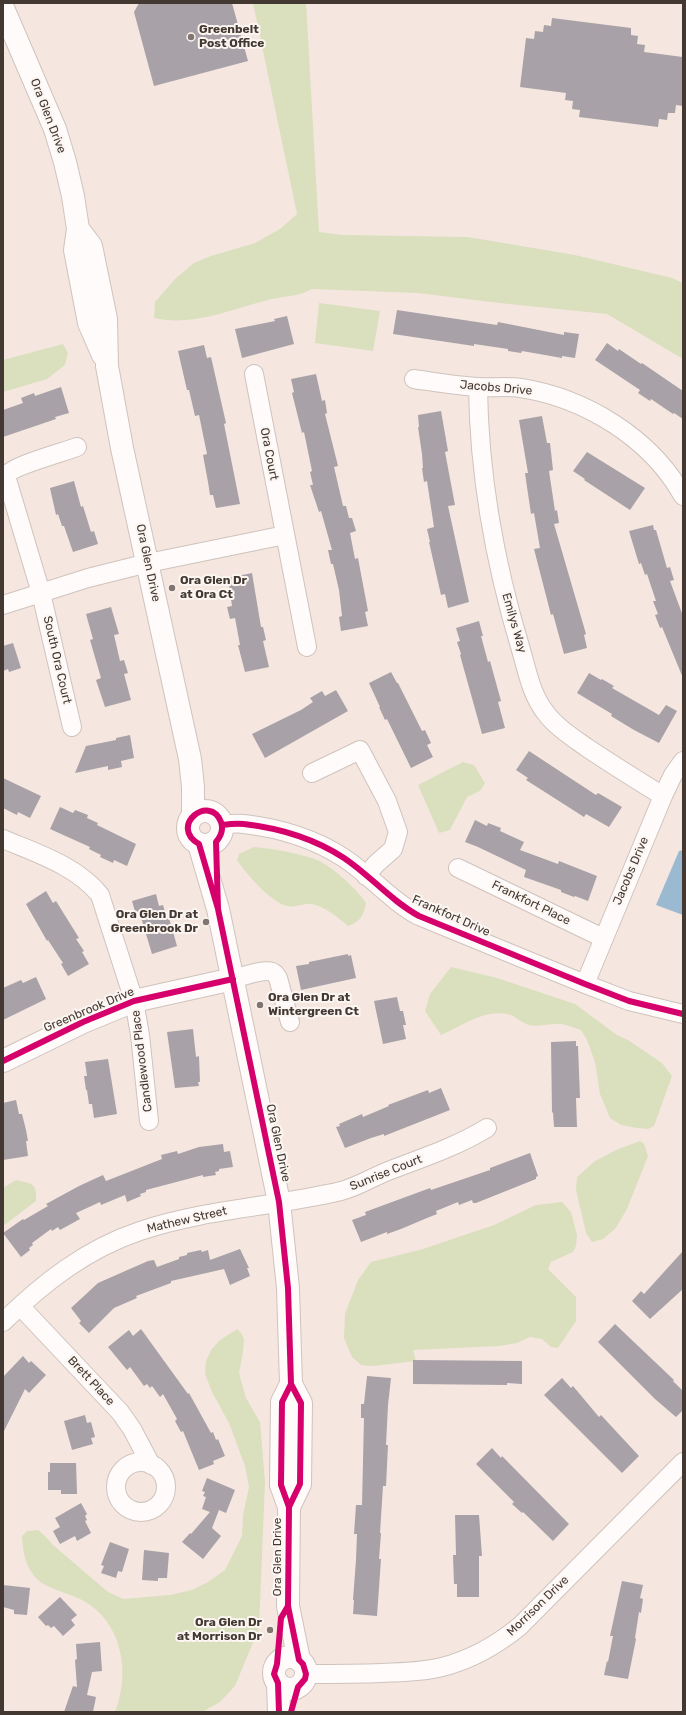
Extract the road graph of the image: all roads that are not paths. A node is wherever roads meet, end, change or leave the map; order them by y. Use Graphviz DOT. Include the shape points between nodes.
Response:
graph roads {
  1 [pos="3,8"];
  2 [pos="254,374"];
  3 [pos="414,379"];
  4 [pos="478,387"];
  5 [pos="78,447"];
  6 [pos="683,496"];
  7 [pos="285,534"];
  8 [pos="148,563"];
  9 [pos="42,592"];
  10 [pos="3,605"];
  11 [pos="307,647"];
  12 [pos="72,727"];
  13 [pos="683,761"];
  14 [pos="312,773"];
  15 [pos="663,796"];
  16 [pos="208,827"];
  17 [pos="3,839"];
  18 [pos="458,868"];
  19 [pos="366,876"];
  20 [pos="603,938"];
  21 [pos="233,979"];
  22 [pos="585,984"];
  23 [pos="134,1001"];
  24 [pos="683,1014"];
  25 [pos="290,1022"];
  26 [pos="3,1062"];
  27 [pos="149,1121"];
  28 [pos="487,1128"];
  29 [pos="279,1202"];
  30 [pos="20,1306"];
  31 [pos="3,1322"];
  32 [pos="683,1462"];
  33 [pos="151,1465"];
  34 [pos="291,1674"];
  35 [pos="279,1712"];
  36 [pos="291,1712"];
  1 -- 8 [label="street, Ora Glen Drive" via="55,129 70,182 78,229 91,246 106,319 107,366 122,448"];
  2 -- 7 [label="street, Ora Court"];
  3 -- 4 [label="street, Jacobs Drive"];
  4 -- 6 [label="street, Jacobs Drive" via="519,388 551,394 577,403 602,416 651,453"];
  4 -- 15 [label="street, Emilys Way" via="484,486 512,620 535,696 545,712 570,736"];
  5 -- 9 [label="street, South Ora Court" via="19,467 6,476"];
  7 -- 8 [label="street"];
  7 -- 11 [label="street, Ora Court"];
  8 -- 9 [label="street"];
  8 -- 16 [label="street, Ora Glen Drive" via="190,759 193,787"];
  9 -- 10 [label="street"];
  9 -- 12 [label="street, South Ora Court"];
  13 -- 15 [label="street, Jacobs Drive"];
  14 -- 19 [label="street" via="360,750 387,801 398,832 396,842 393,849"];
  15 -- 20 [label="street, Jacobs Drive"];
  16 -- 19 [label="street, Frankfort Drive" via="242,823 308,839 345,859"];
  16 -- 21 [label="street, Ora Glen Drive" via="218,909"];
  17 -- 23 [label="street, Candlewood Place" via="76,872 100,894"];
  18 -- 20 [label="street, Frankfort Place"];
  19 -- 22 [label="street, Frankfort Drive" via="404,908 419,916"];
  20 -- 22 [label="street, Jacobs Drive"];
  21 -- 23 [label="street, Greenbrook Drive"];
  21 -- 25 [label="street" via="263,972 274,973 278,978"];
  21 -- 29 [label="street, Ora Glen Drive"];
  22 -- 24 [label="street, Frankfort Drive" via="629,1001"];
  23 -- 26 [label="street, Greenbrook Drive" via="83,1022"];
  23 -- 27 [label="street, Candlewood Place"];
  28 -- 29 [label="street, Sunrise Court" via="468,1140 342,1190"];
  29 -- 30 [label="street, Mathew Street" via="187,1218 139,1231 75,1262"];
  29 -- 34 [label="street, Ora Glen Drive" via="288,1288 291,1384 301,1403 300,1484 289,1507 288,1606 281,1618"];
  30 -- 31 [label="street, Mathew Street"];
  30 -- 33 [label="street, Brett Place" via="120,1412"];
  32 -- 34 [label="street, Morrison Drive" via="508,1636 460,1661 441,1667 408,1672"];
  34 -- 35 [label="street, Ora Glen Drive"];
  34 -- 36 [label="street, Ora Glen Drive"];
}
